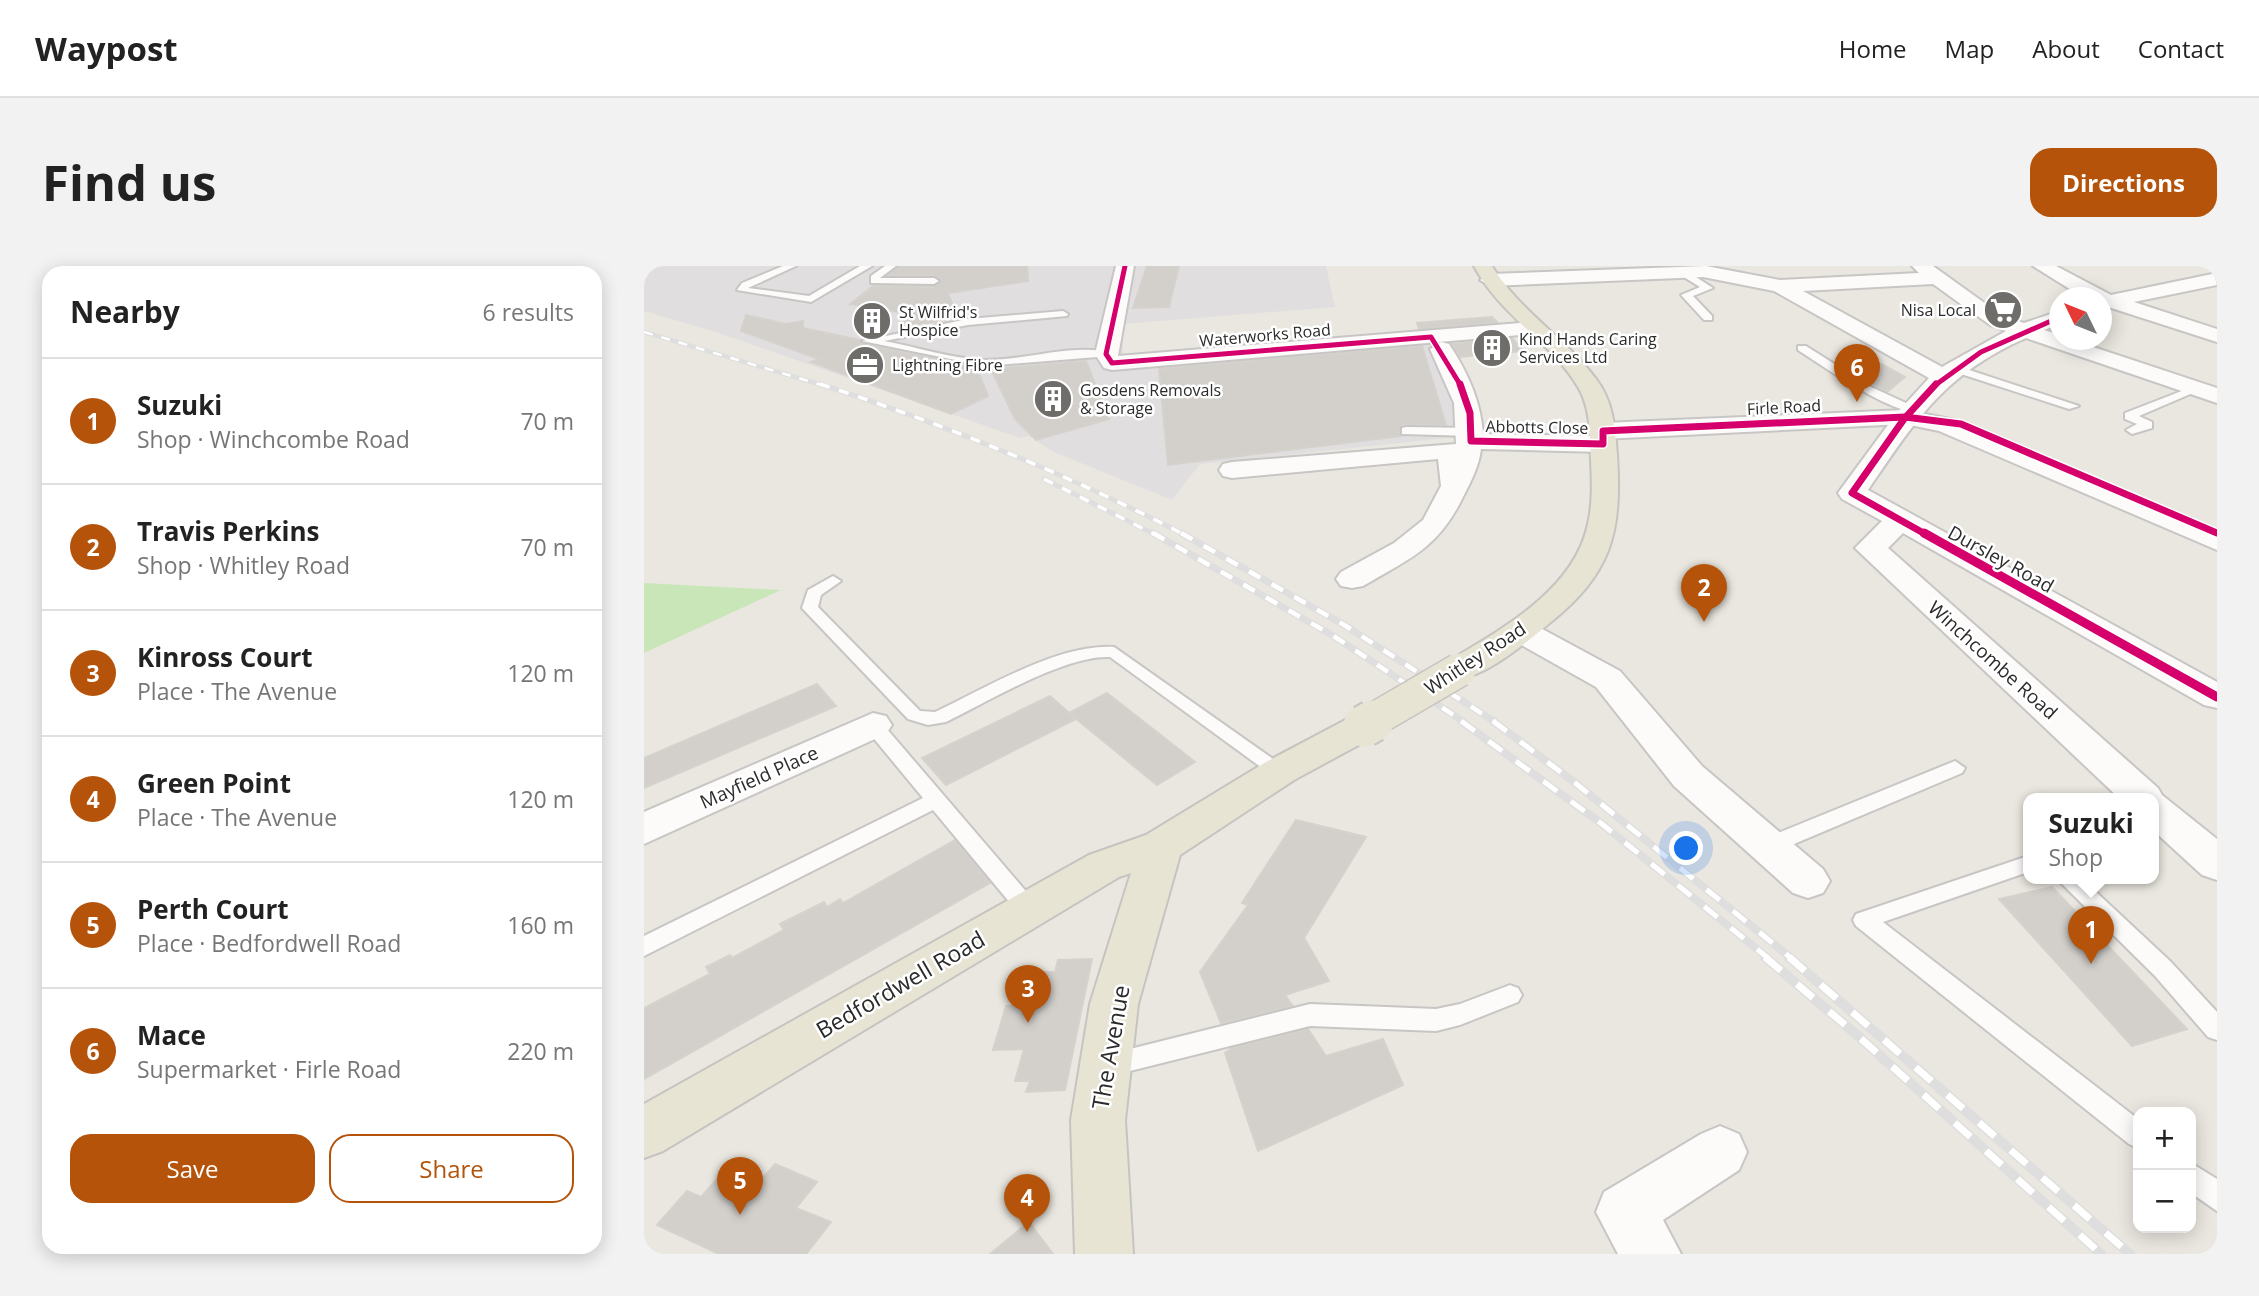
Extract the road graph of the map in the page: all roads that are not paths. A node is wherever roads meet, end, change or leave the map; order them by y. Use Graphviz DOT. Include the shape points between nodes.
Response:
graph roads {
  1 [pos="791,266"];
  2 [pos="867,266"];
  3 [pos="891,266"];
  4 [pos="1125,266"];
  5 [pos="1921,266"];
  6 [pos="2042,266"];
  7 [pos="1704,268"];
  8 [pos="1682,272"];
  9 [pos="1487,273"];
  10 [pos="1938,278"];
  11 [pos="2193,279"];
  12 [pos="934,281"];
  13 [pos="1780,286"];
  14 [pos="2080,287"];
  15 [pos="2217,296"];
  16 [pos="2112,298"];
  17 [pos="2112,303"];
  18 [pos="1063,314"];
  19 [pos="1708,318"];
  20 [pos="2049,320"];
  21 [pos="1532,328"];
  22 [pos="2022,329"];
  23 [pos="2217,336"];
  24 [pos="1802,348"];
  25 [pos="1441,349"];
  26 [pos="1106,354"];
  27 [pos="1949,372"];
  28 [pos="2207,392"];
  29 [pos="2073,405"];
  30 [pos="1909,413"];
  31 [pos="2132,430"];
  32 [pos="1406,431"];
  33 [pos="1472,437"];
  34 [pos="1603,437"];
  35 [pos="1232,470"];
  36 [pos="1455,486"];
  37 [pos="1898,522"];
  38 [pos="2217,541"];
  39 [pos="1352,579"];
  40 [pos="834,581"];
  41 [pos="1521,631"];
  42 [pos="2217,697"];
  43 [pos="873,725"];
  44 [pos="1955,768"];
  45 [pos="1280,771"];
  46 [pos="2139,793"];
  47 [pos="936,800"];
  48 [pos="2159,812"];
  49 [pos="644,829"];
  50 [pos="1161,846"];
  51 [pos="1768,846"];
  52 [pos="2217,864"];
  53 [pos="2023,866"];
  54 [pos="1808,881"];
  55 [pos="2073,884"];
  56 [pos="1028,909"];
  57 [pos="644,947"];
  58 [pos="1510,995"];
  59 [pos="2217,1029"];
  60 [pos="1105,1066"];
  61 [pos="2133,1131"];
  62 [pos="648,1132"];
  63 [pos="1720,1152"];
  64 [pos="2196,1180"];
  65 [pos="2217,1197"];
  66 [pos="1104,1254"];
  67 [pos="1652,1254"];
  1 -- 2 [label="lane" via="741,288 811,299"];
  3 -- 12 [label="lane" via="874,281"];
  4 -- 26 [label="street"];
  5 -- 10 [label="street"];
  6 -- 14 [label="street"];
  7 -- 8 [label="street"];
  7 -- 13 [label="street"];
  8 -- 9 [label="street"];
  8 -- 19 [label="lane" via="1708,288 1686,295"];
  9 -- 21 [label="main road, Whitley Road"];
  10 -- 13 [label="street"];
  10 -- 22 [label="street" via="1997,321"];
  11 -- 15 [label="street"];
  11 -- 16 [label="street"];
  13 -- 27 [label="street"];
  17 -- 23 [label="street"];
  18 -- 26 [label="lane" via="968,322 867,341 985,363"];
  20 -- 22 [label="street"];
  21 -- 26 [label="street, Waterworks Road" via="1132,362 1112,363"];
  21 -- 34 [label="main road, Whitley Road" via="1569,359 1590,387"];
  22 -- 27 [label="street"];
  22 -- 28 [label="street"];
  24 -- 30 [label="lane"];
  25 -- 33 [label="street" via="1462,385"];
  27 -- 29 [label="lane"];
  27 -- 30 [label="street"];
  28 -- 31 [label="lane" via="2129,416 2148,425"];
  30 -- 34 [label="street, Firle Road"];
  30 -- 37 [label="street, Dursley Road" via="1852,493"];
  30 -- 38 [label="street, Firle Road"];
  32 -- 33 [label="lane"];
  33 -- 34 [label="street, Abbotts Close"];
  33 -- 36 [label="street"];
  34 -- 41 [label="main road, Whitley Road" via="1607,499 1601,532 1586,565"];
  35 -- 36 [label="street" via="1299,472 1450,450"];
  36 -- 39 [label="street" via="1433,526"];
  37 -- 42 [label="street, Dursley Road"];
  37 -- 46 [label="street, Winchcombe Road" via="1870,548"];
  40 -- 45 [label="lane" via="814,593 810,608 914,715 939,718 1076,655 1105,649"];
  41 -- 45 [label="main road, Whitley Road, bridge"];
  41 -- 51 [label="street" via="1608,679 1688,776"];
  43 -- 47 [label="lane"];
  43 -- 49 [label="street, Mayfield Place"];
  44 -- 51 [label="lane"];
  45 -- 50 [label="main road, Whitley Road"];
  47 -- 56 [label="lane"];
  47 -- 57 [label="lane"];
  48 -- 52 [label="street"];
  50 -- 56 [label="main road, Bedfordwell Road" via="1104,866"];
  50 -- 60 [label="main road, The Avenue" via="1114,1004"];
  51 -- 54 [label="street"];
  53 -- 61 [label="lane" via="1864,920"];
  55 -- 59 [label="lane"];
  56 -- 62 [label="main road, Bedfordwell Road"];
  58 -- 60 [label="lane" via="1453,1017 1406,1020 1342,1013 1310,1015"];
  60 -- 66 [label="main road, The Avenue" via="1098,1121"];
  63 -- 67 [label="street" via="1624,1212"];
  64 -- 65 [label="lane"];
}
